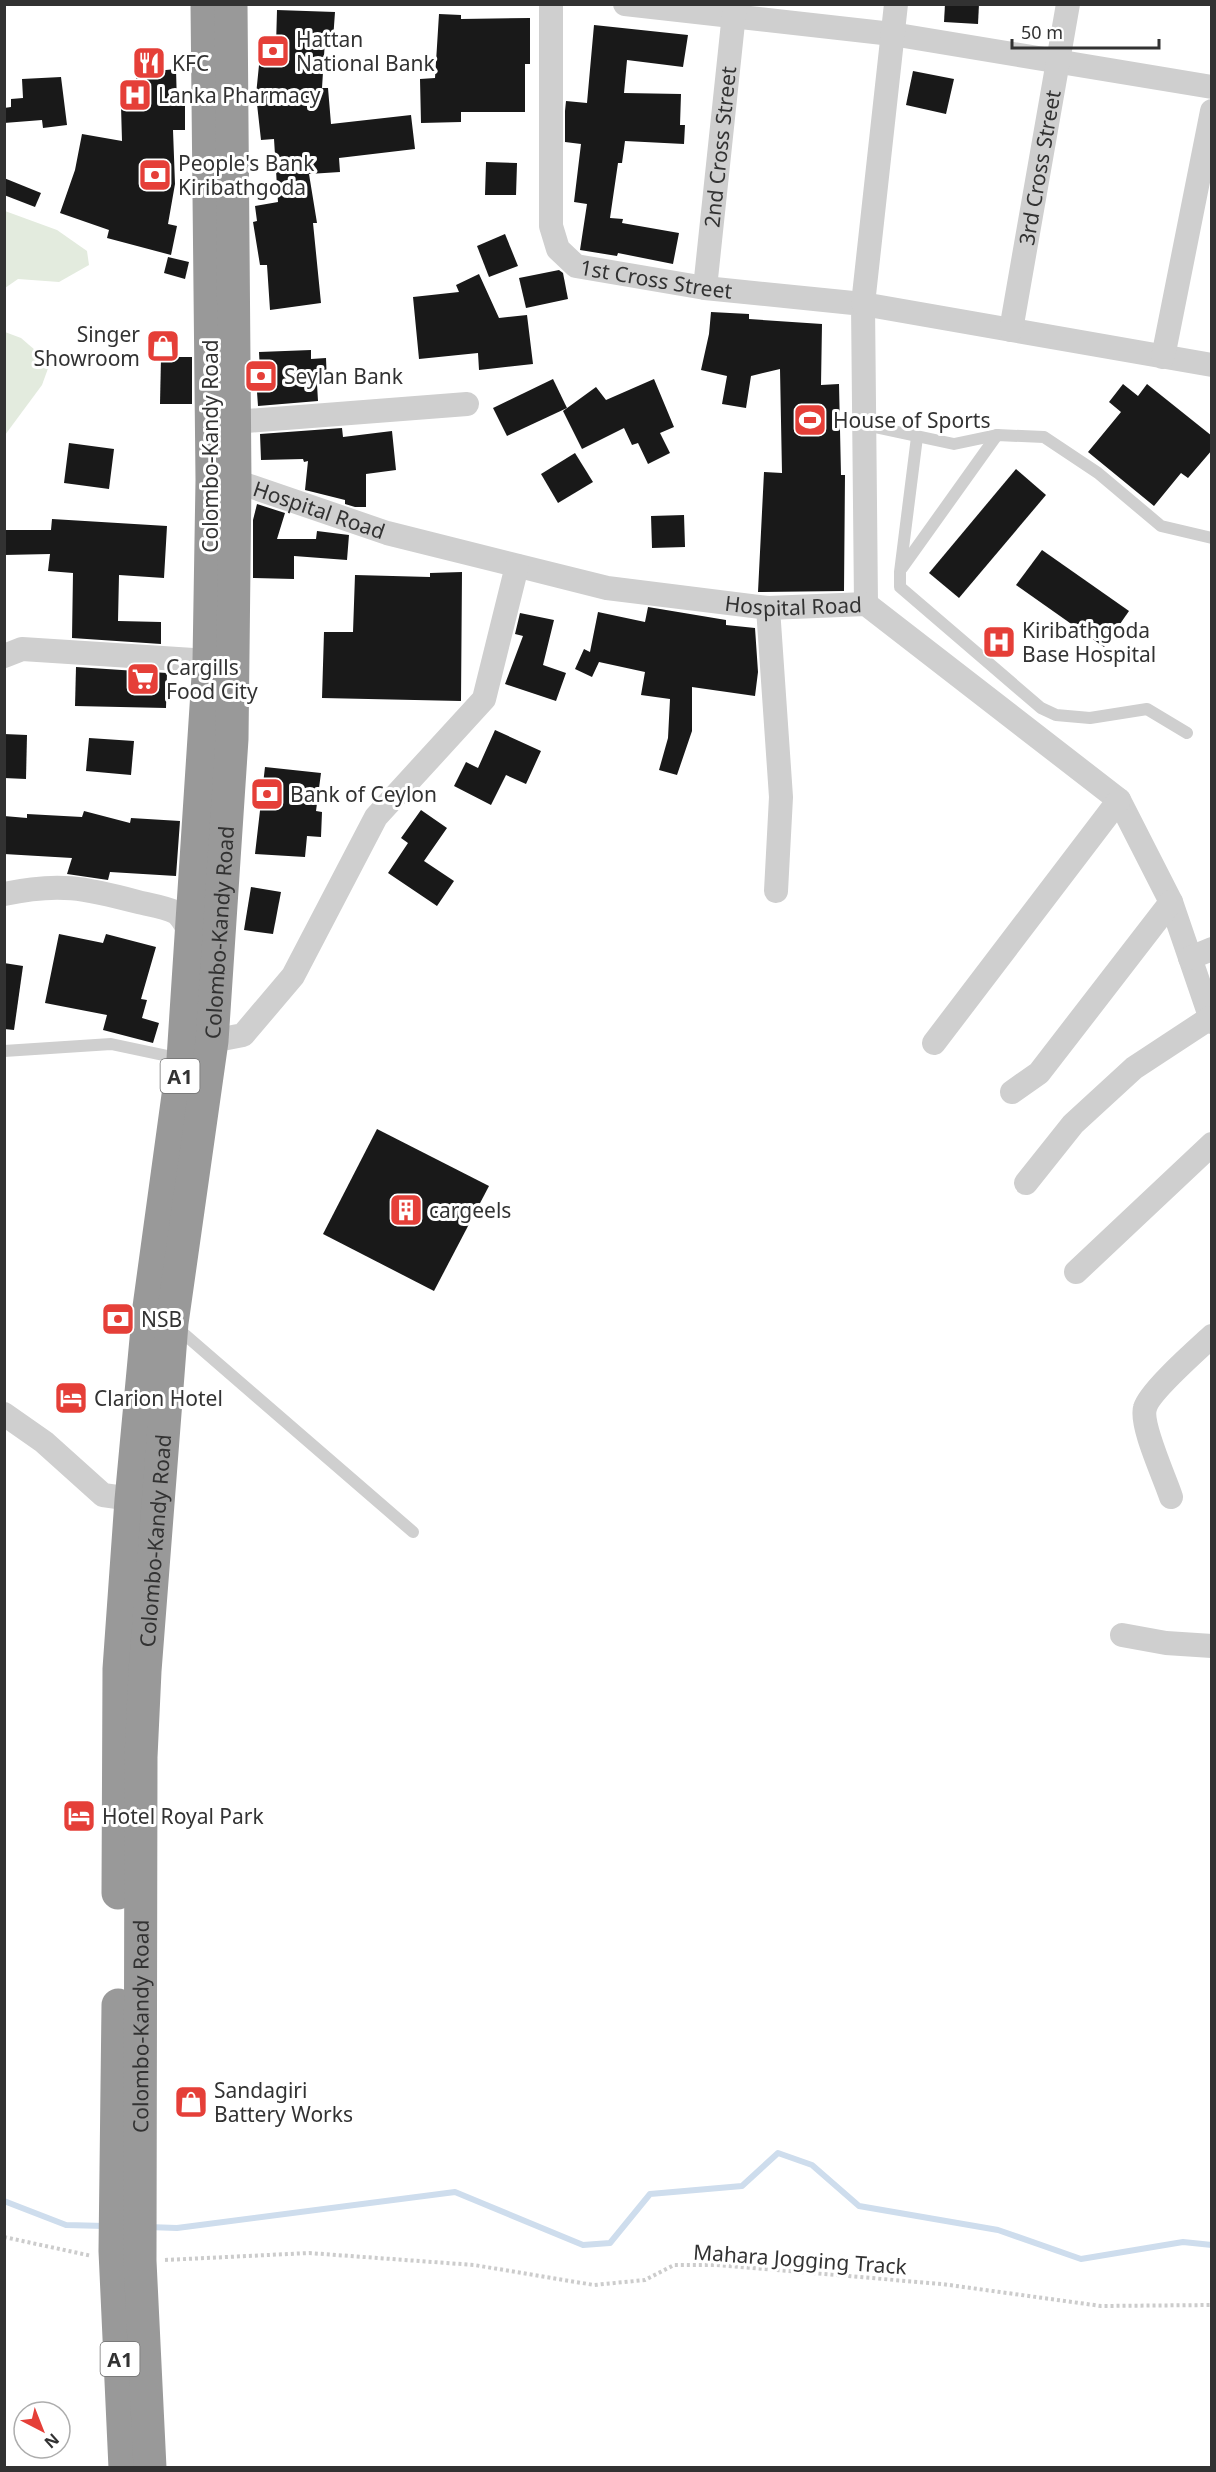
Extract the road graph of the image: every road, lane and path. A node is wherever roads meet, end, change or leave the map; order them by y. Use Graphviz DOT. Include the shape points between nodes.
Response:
graph roads {
  1 [pos="207,4"];
  2 [pos="231,4"];
  3 [pos="551,4"];
  4 [pos="625,4"];
  5 [pos="896,4"];
  6 [pos="1068,4"];
  7 [pos="735,11"];
  8 [pos="892,34"];
  9 [pos="1058,61"];
  10 [pos="1212,87"];
  11 [pos="1212,111"];
  12 [pos="705,288"];
  13 [pos="863,304"];
  14 [pos="1011,330"];
  15 [pos="1163,357"];
  16 [pos="1212,365"];
  17 [pos="467,404"];
  18 [pos="234,422"];
  19 [pos="865,425"];
  20 [pos="997,435"];
  21 [pos="917,437"];
  22 [pos="224,480"];
  23 [pos="1212,538"];
  24 [pos="517,566"];
  25 [pos="900,572"];
  26 [pos="866,604"];
  27 [pos="768,608"];
  28 [pos="4,656"];
  29 [pos="209,661"];
  30 [pos="1187,733"];
  31 [pos="1119,800"];
  32 [pos="776,891"];
  33 [pos="4,894"];
  34 [pos="1171,902"];
  35 [pos="206,936"];
  36 [pos="1201,953"];
  37 [pos="1211,1020"];
  38 [pos="212,1041"];
  39 [pos="934,1044"];
  40 [pos="4,1051"];
  41 [pos="183,1059"];
  42 [pos="1012,1092"];
  43 [pos="1212,1144"];
  44 [pos="1026,1183"];
  45 [pos="1076,1272"];
  46 [pos="172,1323"];
  47 [pos="1212,1336"];
  48 [pos="4,1414"];
  49 [pos="1171,1497"];
  50 [pos="144,1501"];
  51 [pos="413,1532"];
  52 [pos="1122,1635"];
  53 [pos="1212,1646"];
  54 [pos="4,2237"];
  55 [pos="128,2256"];
  56 [pos="1212,2305"];
  57 [pos="125,2468"];
  58 [pos="150,2468"];
  1 -- 22 [label="highway, Colombo-Kandy Road / A1"];
  2 -- 18 [label="highway, Colombo-Kandy Road / A1"];
  3 -- 12 [label="street, 1st Cross Street" via="551,225 558,249 576,266"];
  4 -- 7 [label="street"];
  5 -- 8 [label="street"];
  6 -- 9 [label="street, 3rd Cross Street"];
  7 -- 8 [label="street"];
  7 -- 12 [label="street, 2nd Cross Street"];
  8 -- 9 [label="street"];
  8 -- 13 [label="street"];
  9 -- 10 [label="street"];
  9 -- 14 [label="street, 3rd Cross Street"];
  11 -- 15 [label="street"];
  12 -- 13 [label="street, 1st Cross Street"];
  13 -- 14 [label="street, 1st Cross Street"];
  13 -- 19 [label="street"];
  14 -- 15 [label="street, 1st Cross Street"];
  15 -- 16 [label="street, 1st Cross Street"];
  17 -- 18 [label="street"];
  18 -- 22 [label="highway, Colombo-Kandy Road / A1"];
  19 -- 21 [label="lane"];
  19 -- 26 [label="street"];
  20 -- 21 [label="lane" via="954,444"];
  20 -- 23 [label="lane" via="1044,437 1098,473 1161,526"];
  20 -- 25 [label="lane"];
  21 -- 25 [label="lane"];
  22 -- 24 [label="street, Hospital Road" via="387,533"];
  22 -- 29 [label="highway, Colombo-Kandy Road / A1"];
  22 -- 35 [label="highway, Colombo-Kandy Road / A1" via="232,740"];
  24 -- 27 [label="street, Hospital Road" via="607,588"];
  24 -- 38 [label="street" via="484,699 376,817 293,976 243,1035"];
  25 -- 30 [label="lane" via="900,587 910,597 1041,708 1056,715 1090,718 1147,709"];
  26 -- 27 [label="street, Hospital Road"];
  26 -- 31 [label="street, Hospital Road"];
  27 -- 32 [label="street" via="781,797"];
  28 -- 29 [label="street" via="22,649"];
  29 -- 35 [label="highway, Colombo-Kandy Road / A1"];
  31 -- 34 [label="street, Hospital Road"];
  31 -- 39 [label="street"];
  33 -- 35 [label="street" via="66,886 112,895 177,912"];
  34 -- 36 [label="street, Hospital Road"];
  34 -- 42 [label="street" via="1039,1073"];
  35 -- 38 [label="highway, Colombo-Kandy Road / A1"];
  35 -- 41 [label="highway, Colombo-Kandy Road / A1"];
  36 -- 37 [label="street, Hospital Road"];
  37 -- 44 [label="street" via="1134,1068 1073,1124"];
  38 -- 46 [label="highway, Colombo-Kandy Road / A1"];
  40 -- 41 [label="lane" via="111,1044"];
  41 -- 50 [label="highway, Colombo-Kandy Road / A1" via="149,1307"];
  43 -- 45 [label="street"];
  46 -- 50 [label="highway, Colombo-Kandy Road / A1"];
  46 -- 51 [label="lane"];
  47 -- 49 [label="street" via="1145,1407 1145,1422"];
  48 -- 50 [label="street" via="44,1442 103,1495"];
  50 -- 55 [label="highway, Colombo-Kandy Road / A1"];
  52 -- 53 [label="street"];
  54 -- 55 [label="path, Mahara Jogging Track"];
  55 -- 56 [label="path, Mahara Jogging Track" via="309,2253 474,2265 594,2285 645,2280 674,2265 717,2265 942,2284 1101,2306"];
  55 -- 57 [label="highway, Colombo-Kandy Road / A1"];
  55 -- 58 [label="highway, Colombo-Kandy Road / A1"];
}
